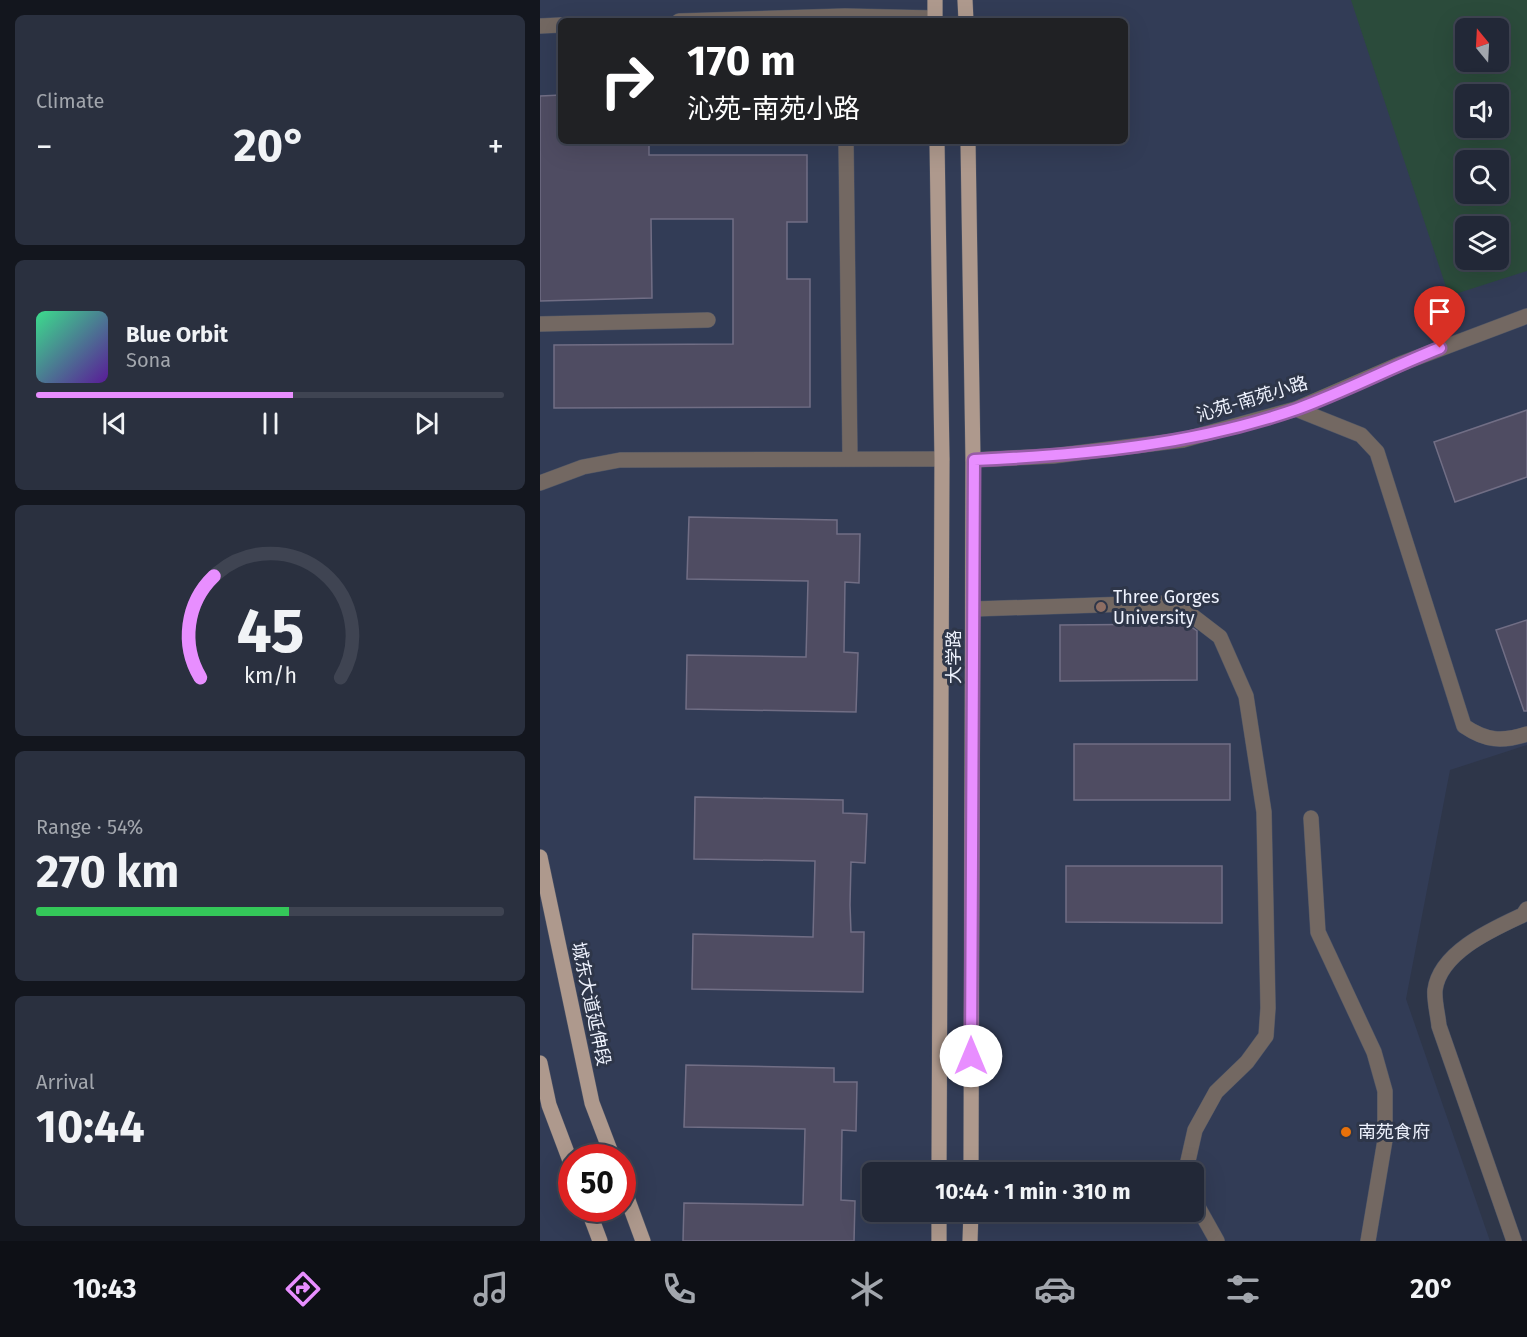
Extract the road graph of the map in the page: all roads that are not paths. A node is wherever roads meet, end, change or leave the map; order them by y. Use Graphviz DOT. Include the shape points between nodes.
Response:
graph roads {
  1 [pos="935,0"];
  2 [pos="965,0"];
  3 [pos="935,18"];
  4 [pos="966,18"];
  5 [pos="558,25"];
  6 [pos="540,26"];
  7 [pos="846,144"];
  8 [pos="937,144"];
  9 [pos="968,144"];
  10 [pos="1527,316"];
  11 [pos="708,320"];
  12 [pos="540,324"];
  13 [pos="1296,409"];
  14 [pos="850,458"];
  15 [pos="942,459"];
  16 [pos="974,460"];
  17 [pos="540,483"];
  18 [pos="974,609"];
  19 [pos="1527,734"];
  20 [pos="1311,818"];
  21 [pos="540,857"];
  22 [pos="1527,909"];
  23 [pos="540,1063"];
  24 [pos="564,1144"];
  25 [pos="608,1144"];
  26 [pos="939,1162"];
  27 [pos="971,1162"];
  28 [pos="1188,1162"];
  29 [pos="1204,1218"];
  30 [pos="636,1220"];
  31 [pos="593,1222"];
  32 [pos="939,1222"];
  33 [pos="970,1222"];
  34 [pos="600,1241"];
  35 [pos="644,1241"];
  36 [pos="939,1241"];
  37 [pos="970,1241"];
  38 [pos="1217,1241"];
  39 [pos="1368,1241"];
  40 [pos="1514,1241"];
  1 -- 3 [label="main road"];
  2 -- 4 [label="main road"];
  5 -- 6 [label="street"];
  7 -- 14 [label="street"];
  8 -- 15 [label="main road, 大学路"];
  9 -- 16 [label="main road, 大学路"];
  10 -- 13 [label="street, 沁苑-南苑小路"];
  11 -- 12 [label="street"];
  13 -- 16 [label="street, 沁苑-南苑小路" via="1183,440 1053,456"];
  13 -- 19 [label="street" via="1361,435 1377,452 1464,726 1482,738 1511,739"];
  14 -- 15 [label="street"];
  14 -- 17 [label="street" via="620,460 583,467"];
  15 -- 26 [label="main road, 大学路"];
  16 -- 18 [label="main road, 大学路"];
  18 -- 27 [label="main road, 大学路"];
  18 -- 28 [label="street" via="1160,603 1190,614 1221,637 1246,696 1264,812 1266,1036 1247,1062 1216,1092 1195,1130"];
  20 -- 39 [label="street" via="1318,932 1374,1053 1385,1091 1384,1140"];
  21 -- 25 [label="main road, 城东大道延伸段" via="592,1102"];
  22 -- 40 [label="street" via="1523,915 1483,933 1443,966 1435,990 1439,1026"];
  23 -- 24 [label="main road" via="549,1105"];
  29 -- 38 [label="street"];
  30 -- 35 [label="main road"];
  31 -- 34 [label="main road"];
  32 -- 36 [label="main road"];
  33 -- 37 [label="main road"];
}
